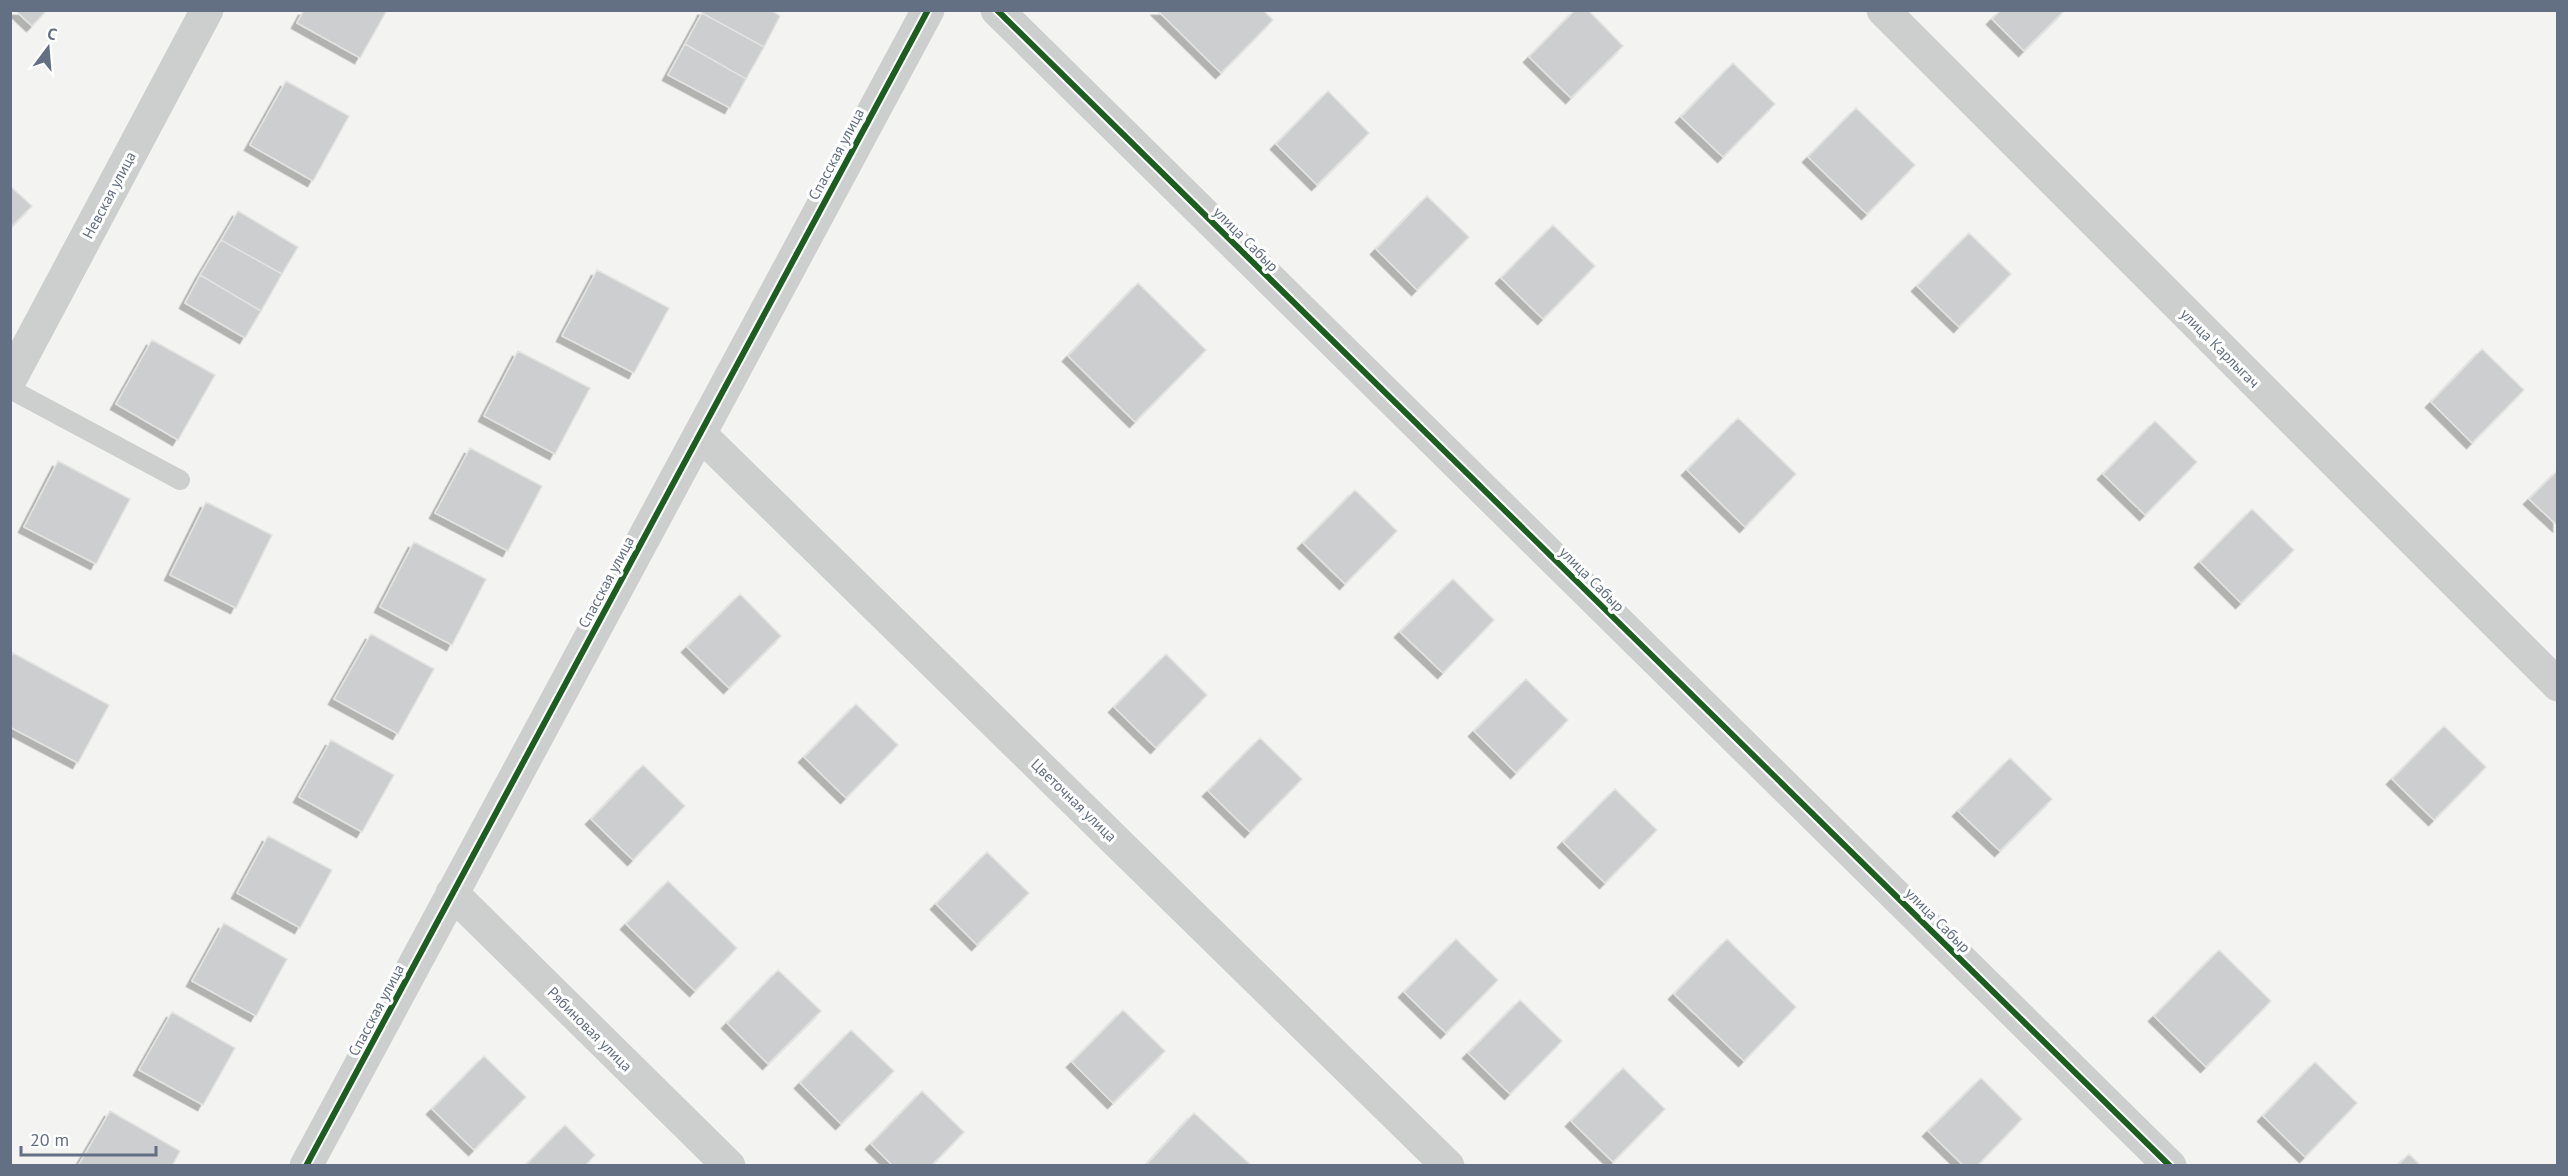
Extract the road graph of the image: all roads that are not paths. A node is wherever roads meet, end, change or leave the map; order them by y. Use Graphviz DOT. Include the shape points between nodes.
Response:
graph roads {
  1 [pos="207,10"];
  2 [pos="928,10"];
  3 [pos="997,10"];
  4 [pos="1883,10"];
  5 [pos="10,380"];
  6 [pos="10,389"];
  7 [pos="700,434"];
  8 [pos="180,480"];
  9 [pos="2558,685"];
  10 [pos="452,893"];
  11 [pos="306,1166"];
  12 [pos="729,1166"];
  13 [pos="1449,1166"];
  14 [pos="2170,1166"];
  1 -- 5 [label="street, Невская улица"];
  2 -- 7 [label="street, Спасская улица"];
  3 -- 14 [label="street, улица Сабыр"];
  4 -- 9 [label="street, улица Карлыгач"];
  6 -- 8 [label="lane"];
  7 -- 10 [label="street, Спасская улица"];
  7 -- 13 [label="street, Цветочная улица"];
  10 -- 11 [label="street, Спасская улица"];
  10 -- 12 [label="street, Рябиновая улица"];
}
